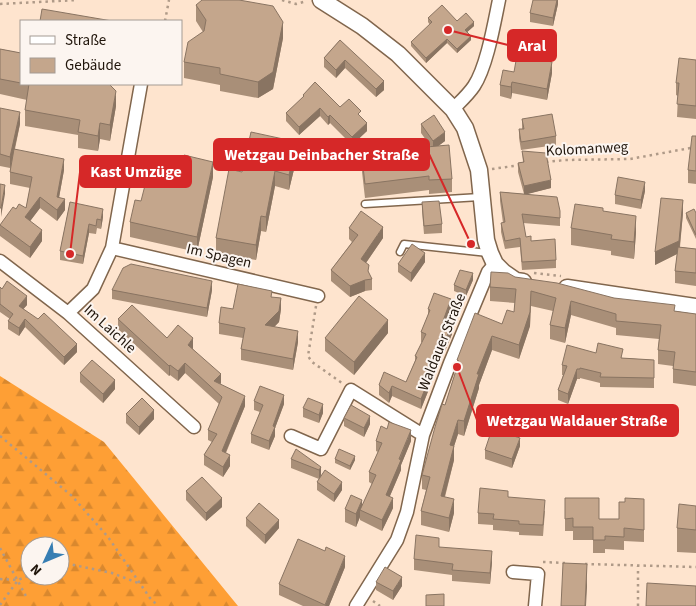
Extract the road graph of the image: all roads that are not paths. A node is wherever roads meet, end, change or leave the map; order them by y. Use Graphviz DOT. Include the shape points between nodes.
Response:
graph roads {
  1 [pos="321,0"];
  2 [pos="499,0"];
  3 [pos="141,85"];
  4 [pos="453,109"];
  5 [pos="481,197"];
  6 [pos="365,204"];
  7 [pos="112,248"];
  8 [pos="400,252"];
  9 [pos="492,258"];
  10 [pos="0,261"];
  11 [pos="318,296"];
  12 [pos="696,308"];
  13 [pos="68,313"];
  14 [pos="194,427"];
  15 [pos="423,435"];
  16 [pos="291,436"];
  17 [pos="513,572"];
  18 [pos="356,606"];
  19 [pos="536,606"];
  1 -- 4 [label="street" via="398,54"];
  2 -- 4 [label="street" via="475,84"];
  3 -- 7 [label="street"];
  4 -- 5 [label="street" via="465,128 479,170"];
  5 -- 6 [label="lane"];
  5 -- 9 [label="street" via="486,240"];
  7 -- 11 [label="street, Im Spagen"];
  7 -- 13 [label="street" via="93,289"];
  8 -- 9 [label="lane" via="404,244 473,252"];
  9 -- 12 [label="street" via="516,282 548,280"];
  9 -- 15 [label="street, Waldauer Straße"];
  10 -- 13 [label="street, Im Laichle"];
  13 -- 14 [label="street, Im Laichle"];
  15 -- 16 [label="street" via="351,390 321,450"];
  15 -- 18 [label="street, Waldauer Straße" via="407,512 396,540"];
  17 -- 19 [label="street" via="538,574"];
}
